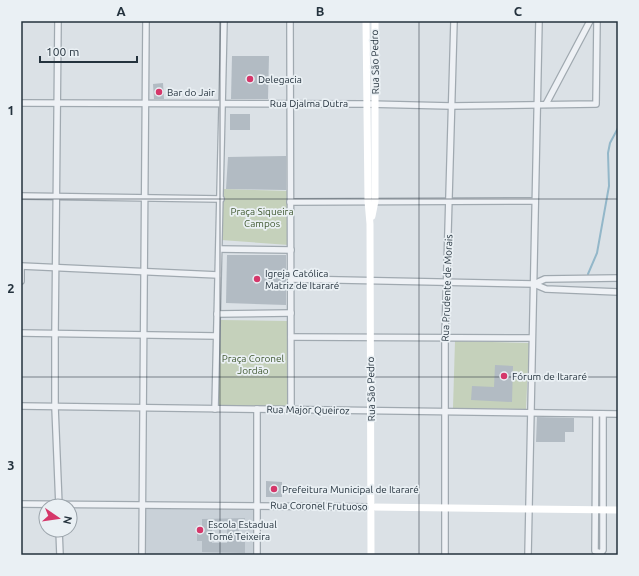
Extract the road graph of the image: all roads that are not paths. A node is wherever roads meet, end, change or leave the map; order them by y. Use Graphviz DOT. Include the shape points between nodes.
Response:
graph roads {
  1 [pos="58,21"];
  2 [pos="146,21"];
  3 [pos="224,21"];
  4 [pos="290,21"];
  5 [pos="366,21"];
  6 [pos="374,21"];
  7 [pos="454,21"];
  8 [pos="539,21"];
  9 [pos="590,21"];
  10 [pos="597,21"];
  11 [pos="57,102"];
  12 [pos="21,103"];
  13 [pos="146,103"];
  14 [pos="222,103"];
  15 [pos="291,103"];
  16 [pos="372,104"];
  17 [pos="537,104"];
  18 [pos="546,104"];
  19 [pos="451,106"];
  20 [pos="21,196"];
  21 [pos="57,196"];
  22 [pos="146,198"];
  23 [pos="220,200"];
  24 [pos="371,201"];
  25 [pos="534,201"];
  26 [pos="290,202"];
  27 [pos="450,202"];
  28 [pos="219,248"];
  29 [pos="291,250"];
  30 [pos="21,266"];
  31 [pos="56,268"];
  32 [pos="143,271"];
  33 [pos="218,275"];
  34 [pos="618,278"];
  35 [pos="291,279"];
  36 [pos="21,281"];
  37 [pos="369,281"];
  38 [pos="447,282"];
  39 [pos="534,284"];
  40 [pos="618,292"];
  41 [pos="291,313"];
  42 [pos="217,314"];
  43 [pos="21,334"];
  44 [pos="55,334"];
  45 [pos="143,335"];
  46 [pos="216,336"];
  47 [pos="291,336"];
  48 [pos="370,337"];
  49 [pos="446,337"];
  50 [pos="532,338"];
  51 [pos="21,406"];
  52 [pos="55,407"];
  53 [pos="143,408"];
  54 [pos="215,409"];
  55 [pos="257,409"];
  56 [pos="292,410"];
  57 [pos="372,411"];
  58 [pos="446,413"];
  59 [pos="531,413"];
  60 [pos="596,414"];
  61 [pos="603,414"];
  62 [pos="618,414"];
  63 [pos="59,498"];
  64 [pos="21,504"];
  65 [pos="38,504"];
  66 [pos="78,504"];
  67 [pos="142,504"];
  68 [pos="257,505"];
  69 [pos="372,507"];
  70 [pos="445,507"];
  71 [pos="530,509"];
  72 [pos="599,509"];
  73 [pos="618,510"];
  74 [pos="59,538"];
  75 [pos="60,555"];
  76 [pos="142,555"];
  77 [pos="257,555"];
  78 [pos="371,555"];
  79 [pos="445,555"];
  80 [pos="528,555"];
  1 -- 11 [label="street"];
  2 -- 13 [label="street"];
  3 -- 14 [label="street"];
  4 -- 15 [label="street"];
  5 -- 16 [label="main road, Rua São Pedro"];
  6 -- 16 [label="main road, Rua São Pedro"];
  7 -- 19 [label="street, Rua Prudente de Morais"];
  8 -- 17 [label="street"];
  9 -- 18 [label="street"];
  10 -- 18 [label="street, Rua Djalma Dutra" via="596,104"];
  11 -- 12 [label="street, Rua Djalma Dutra"];
  11 -- 13 [label="street, Rua Djalma Dutra"];
  11 -- 21 [label="street"];
  13 -- 14 [label="street, Rua Djalma Dutra"];
  13 -- 22 [label="street"];
  14 -- 15 [label="street, Rua Djalma Dutra"];
  14 -- 23 [label="street"];
  15 -- 16 [label="street, Rua Djalma Dutra"];
  15 -- 26 [label="street"];
  16 -- 19 [label="street, Rua Djalma Dutra"];
  16 -- 24 [label="main road, Rua São Pedro"];
  17 -- 18 [label="street, Rua Djalma Dutra"];
  17 -- 19 [label="street, Rua Djalma Dutra"];
  17 -- 25 [label="street"];
  19 -- 27 [label="street, Rua Prudente de Morais"];
  20 -- 21 [label="street"];
  21 -- 22 [label="street"];
  21 -- 31 [label="street"];
  22 -- 23 [label="street"];
  22 -- 32 [label="street"];
  23 -- 28 [label="street"];
  24 -- 26 [label="street"];
  24 -- 27 [label="street"];
  24 -- 37 [label="main road, Rua São Pedro"];
  25 -- 27 [label="street"];
  25 -- 39 [label="street"];
  26 -- 29 [label="street"];
  27 -- 38 [label="street, Rua Prudente de Morais"];
  28 -- 29 [label="street"];
  28 -- 33 [label="street"];
  29 -- 35 [label="street"];
  30 -- 31 [label="street"];
  30 -- 36 [label="street"];
  31 -- 32 [label="street"];
  31 -- 44 [label="street"];
  32 -- 33 [label="street"];
  32 -- 45 [label="street"];
  33 -- 42 [label="street"];
  34 -- 39 [label="street" via="545,280"];
  35 -- 37 [label="street"];
  35 -- 41 [label="street"];
  37 -- 38 [label="street"];
  37 -- 48 [label="main road, Rua São Pedro"];
  38 -- 39 [label="street"];
  38 -- 49 [label="street, Rua Prudente de Morais"];
  39 -- 40 [label="street" via="546,289"];
  39 -- 50 [label="street"];
  41 -- 42 [label="street"];
  41 -- 47 [label="street"];
  42 -- 46 [label="street"];
  43 -- 44 [label="street"];
  44 -- 45 [label="street"];
  44 -- 52 [label="street"];
  45 -- 46 [label="street"];
  45 -- 53 [label="street"];
  46 -- 54 [label="street"];
  47 -- 48 [label="street"];
  47 -- 56 [label="street"];
  48 -- 49 [label="street"];
  48 -- 57 [label="main road, Rua São Pedro"];
  49 -- 50 [label="street"];
  49 -- 58 [label="street, Rua Prudente de Morais"];
  50 -- 59 [label="street"];
  51 -- 52 [label="street, Rua Major Queiroz"];
  52 -- 53 [label="street, Rua Major Queiroz"];
  52 -- 63 [label="street"];
  53 -- 54 [label="street, Rua Major Queiroz"];
  53 -- 67 [label="street"];
  54 -- 55 [label="street, Rua Major Queiroz"];
  55 -- 56 [label="street, Rua Major Queiroz"];
  55 -- 68 [label="street"];
  56 -- 57 [label="street, Rua Major Queiroz"];
  57 -- 58 [label="street, Rua Major Queiroz"];
  57 -- 69 [label="main road, Rua São Pedro"];
  58 -- 59 [label="street, Rua Major Queiroz"];
  58 -- 70 [label="street, Rua Prudente de Morais"];
  59 -- 60 [label="street, Rua Major Queiroz"];
  59 -- 71 [label="street"];
  60 -- 61 [label="street, Rua Major Queiroz"];
  60 -- 72 [label="street"];
  61 -- 62 [label="street, Rua Major Queiroz"];
  61 -- 72 [label="street"];
  64 -- 65 [label="street, Rua Coronel Frutuoso"];
  66 -- 67 [label="street, Rua Coronel Frutuoso"];
  67 -- 68 [label="street, Rua Coronel Frutuoso"];
  67 -- 76 [label="street"];
  68 -- 69 [label="street, Rua Coronel Frutuoso"];
  68 -- 77 [label="street"];
  69 -- 70 [label="main road, Rua Coronel Frutuoso"];
  69 -- 78 [label="main road, Rua São Pedro"];
  70 -- 71 [label="main road, Rua Coronel Frutuoso"];
  70 -- 79 [label="street, Rua Prudente de Morais"];
  71 -- 72 [label="main road, Rua Coronel Frutuoso"];
  71 -- 80 [label="street"];
  72 -- 72 [label="street" via="596,551 601,553 603,550"];
  72 -- 73 [label="main road, Rua Coronel Frutuoso"];
  74 -- 75 [label="street"];
}
